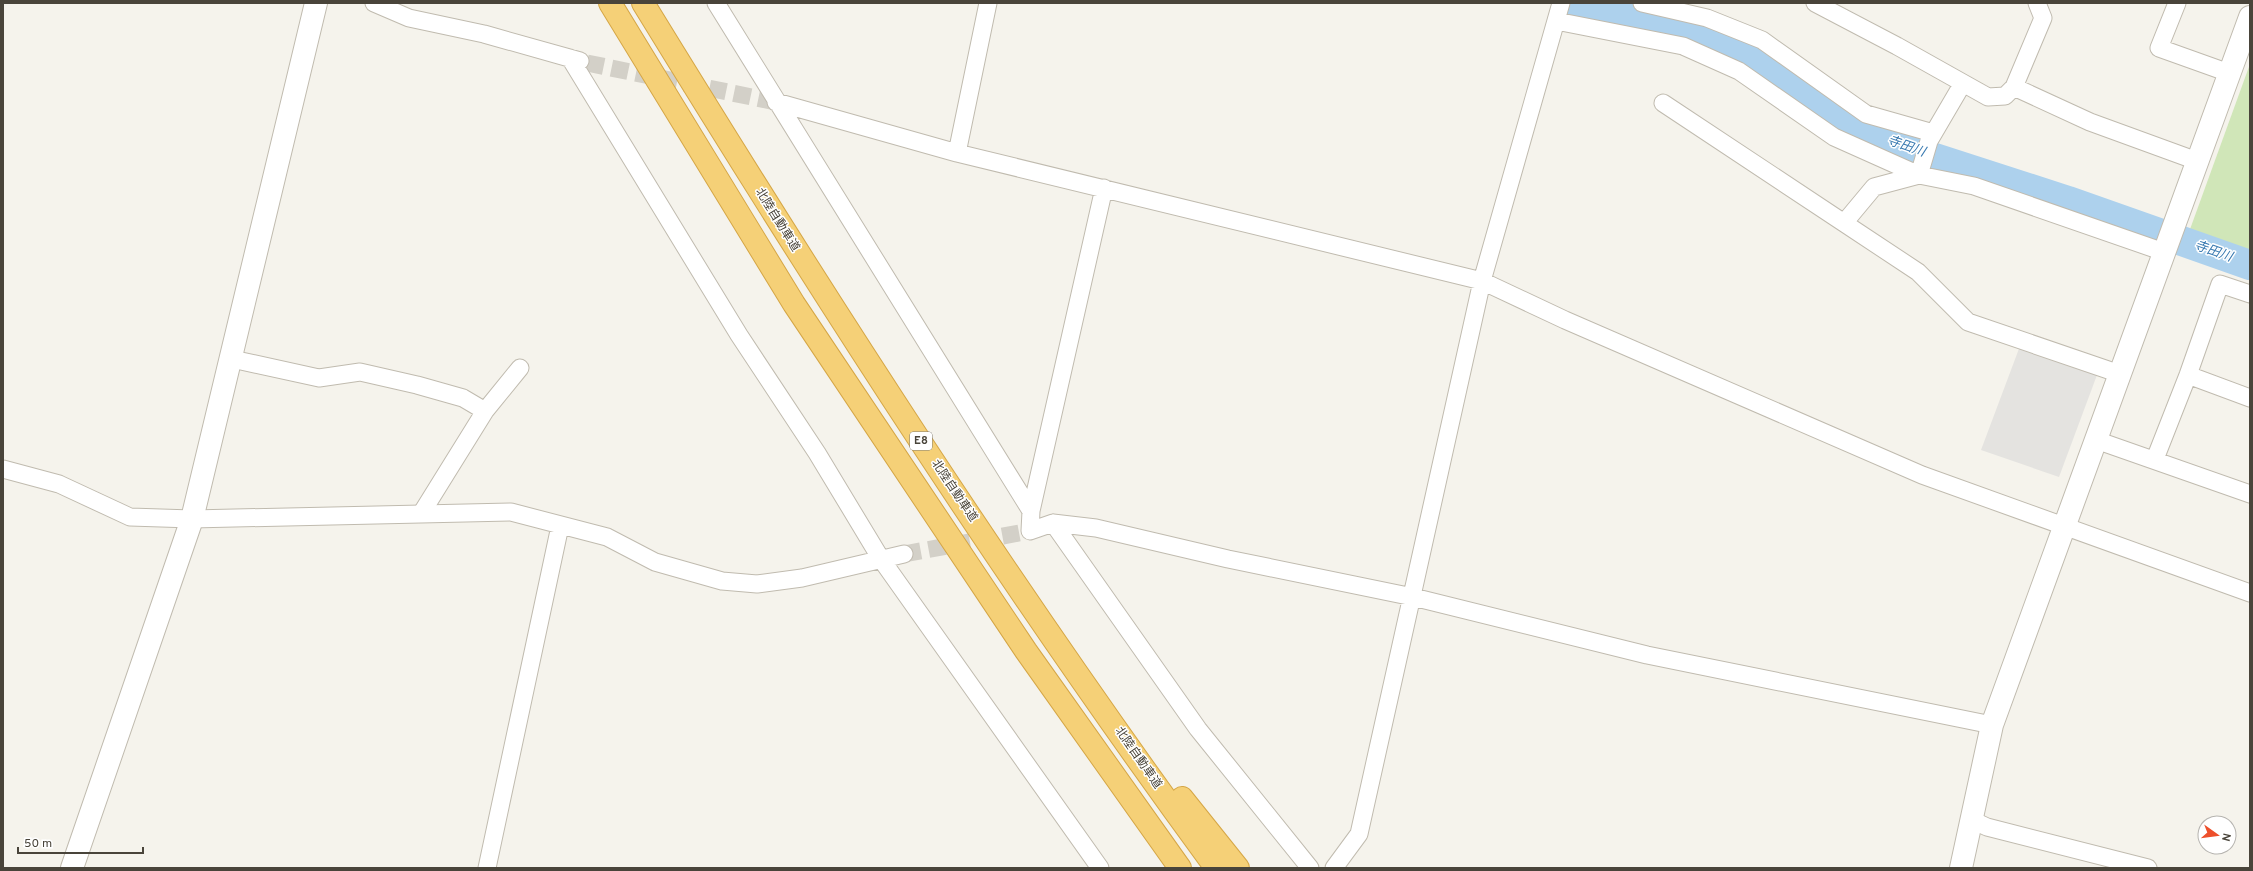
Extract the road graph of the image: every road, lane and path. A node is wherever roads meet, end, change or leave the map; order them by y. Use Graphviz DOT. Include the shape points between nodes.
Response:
graph roads {
  1 [pos="316,3"];
  2 [pos="374,3"];
  3 [pos="610,3"];
  4 [pos="643,3"];
  5 [pos="716,3"];
  6 [pos="988,3"];
  7 [pos="1560,3"];
  8 [pos="1642,3"];
  9 [pos="1815,3"];
  10 [pos="2037,3"];
  11 [pos="2177,3"];
  12 [pos="2250,17"];
  13 [pos="1556,21"];
  14 [pos="570,58"];
  15 [pos="588,64"];
  16 [pos="2230,73"];
  17 [pos="1963,83"];
  18 [pos="2014,87"];
  19 [pos="776,102"];
  20 [pos="1663,103"];
  21 [pos="1933,133"];
  22 [pos="957,153"];
  23 [pos="2197,161"];
  24 [pos="1919,175"];
  25 [pos="1104,188"];
  26 [pos="1844,223"];
  27 [pos="2164,252"];
  28 [pos="1482,281"];
  29 [pos="2250,294"];
  30 [pos="232,359"];
  31 [pos="520,368"];
  32 [pos="2120,374"];
  33 [pos="2188,375"];
  34 [pos="2250,398"];
  35 [pos="485,411"];
  36 [pos="2096,440"];
  37 [pos="2155,459"];
  38 [pos="3,469"];
  39 [pos="2250,494"];
  40 [pos="1031,511"];
  41 [pos="421,514"];
  42 [pos="192,519"];
  43 [pos="1053,523"];
  44 [pos="560,526"];
  45 [pos="2064,527"];
  46 [pos="904,554"];
  47 [pos="881,559"];
  48 [pos="2250,593"];
  49 [pos="1413,597"];
  50 [pos="1047,630"];
  51 [pos="1992,724"];
  52 [pos="1972,820"];
  53 [pos="1157,836"];
  54 [pos="2143,867"];
  55 [pos="72,868"];
  56 [pos="487,868"];
  57 [pos="1100,868"];
  58 [pos="1176,868"];
  59 [pos="1180,868"];
  60 [pos="1216,868"];
  61 [pos="1238,868"];
  62 [pos="1310,868"];
  63 [pos="1334,868"];
  64 [pos="1961,868"];
  1 -- 30 [label="street"];
  2 -- 14 [label="street" via="409,18 484,34"];
  3 -- 53 [label="highway, E8" via="794,304 1026,651"];
  4 -- 50 [label="highway, 北陸自動車道 / E8" via="822,292"];
  5 -- 19 [label="street"];
  6 -- 22 [label="street"];
  7 -- 13 [label="street"];
  8 -- 21 [label="street" via="1707,18 1762,40 1866,114"];
  9 -- 17 [label="street"];
  10 -- 18 [label="street" via="2043,18"];
  11 -- 16 [label="street" via="2159,48"];
  12 -- 16 [label="street"];
  13 -- 24 [label="street" via="1683,46 1739,71 1834,137"];
  13 -- 28 [label="street"];
  14 -- 15 [label="street"];
  14 -- 47 [label="street" via="739,335 817,453"];
  16 -- 23 [label="street"];
  17 -- 18 [label="street" via="1988,97 2005,96"];
  17 -- 21 [label="street"];
  18 -- 23 [label="street" via="2090,122"];
  19 -- 22 [label="street"];
  19 -- 40 [label="street"];
  20 -- 26 [label="street"];
  21 -- 24 [label="street" via="1928,141"];
  22 -- 25 [label="street"];
  23 -- 27 [label="street"];
  24 -- 26 [label="street" via="1874,187"];
  24 -- 27 [label="street" via="1974,186"];
  25 -- 28 [label="street"];
  25 -- 40 [label="street"];
  26 -- 32 [label="street" via="1918,272 1968,322"];
  27 -- 32 [label="street"];
  28 -- 45 [label="street" via="1565,320 1922,475"];
  28 -- 49 [label="street"];
  29 -- 33 [label="street" via="2220,284"];
  30 -- 35 [label="street" via="319,378 360,372 417,384 463,398"];
  30 -- 42 [label="street"];
  31 -- 35 [label="street"];
  32 -- 36 [label="street"];
  33 -- 34 [label="street"];
  33 -- 37 [label="street"];
  35 -- 41 [label="street"];
  36 -- 37 [label="street"];
  36 -- 45 [label="street"];
  37 -- 39 [label="street"];
  38 -- 42 [label="street" via="59,484 130,517"];
  40 -- 43 [label="street" via="1030,531"];
  41 -- 42 [label="street"];
  41 -- 44 [label="street" via="511,512"];
  42 -- 55 [label="street"];
  43 -- 49 [label="street" via="1096,528 1228,559"];
  43 -- 62 [label="street" via="1198,728"];
  44 -- 47 [label="street" via="607,537 655,562 722,581 757,584 802,578"];
  44 -- 56 [label="street"];
  45 -- 48 [label="street"];
  45 -- 51 [label="street"];
  46 -- 47 [label="street"];
  47 -- 57 [label="street"];
  49 -- 51 [label="street" via="1647,655"];
  49 -- 63 [label="street" via="1359,834"];
  50 -- 60 [label="highway, 北陸自動車道 / E8"];
  50 -- 61 [label="highway"];
  51 -- 52 [label="street"];
  52 -- 54 [label="street" via="1987,827"];
  52 -- 64 [label="street"];
  53 -- 58 [label="highway"];
  53 -- 59 [label="highway, E8"];
}
